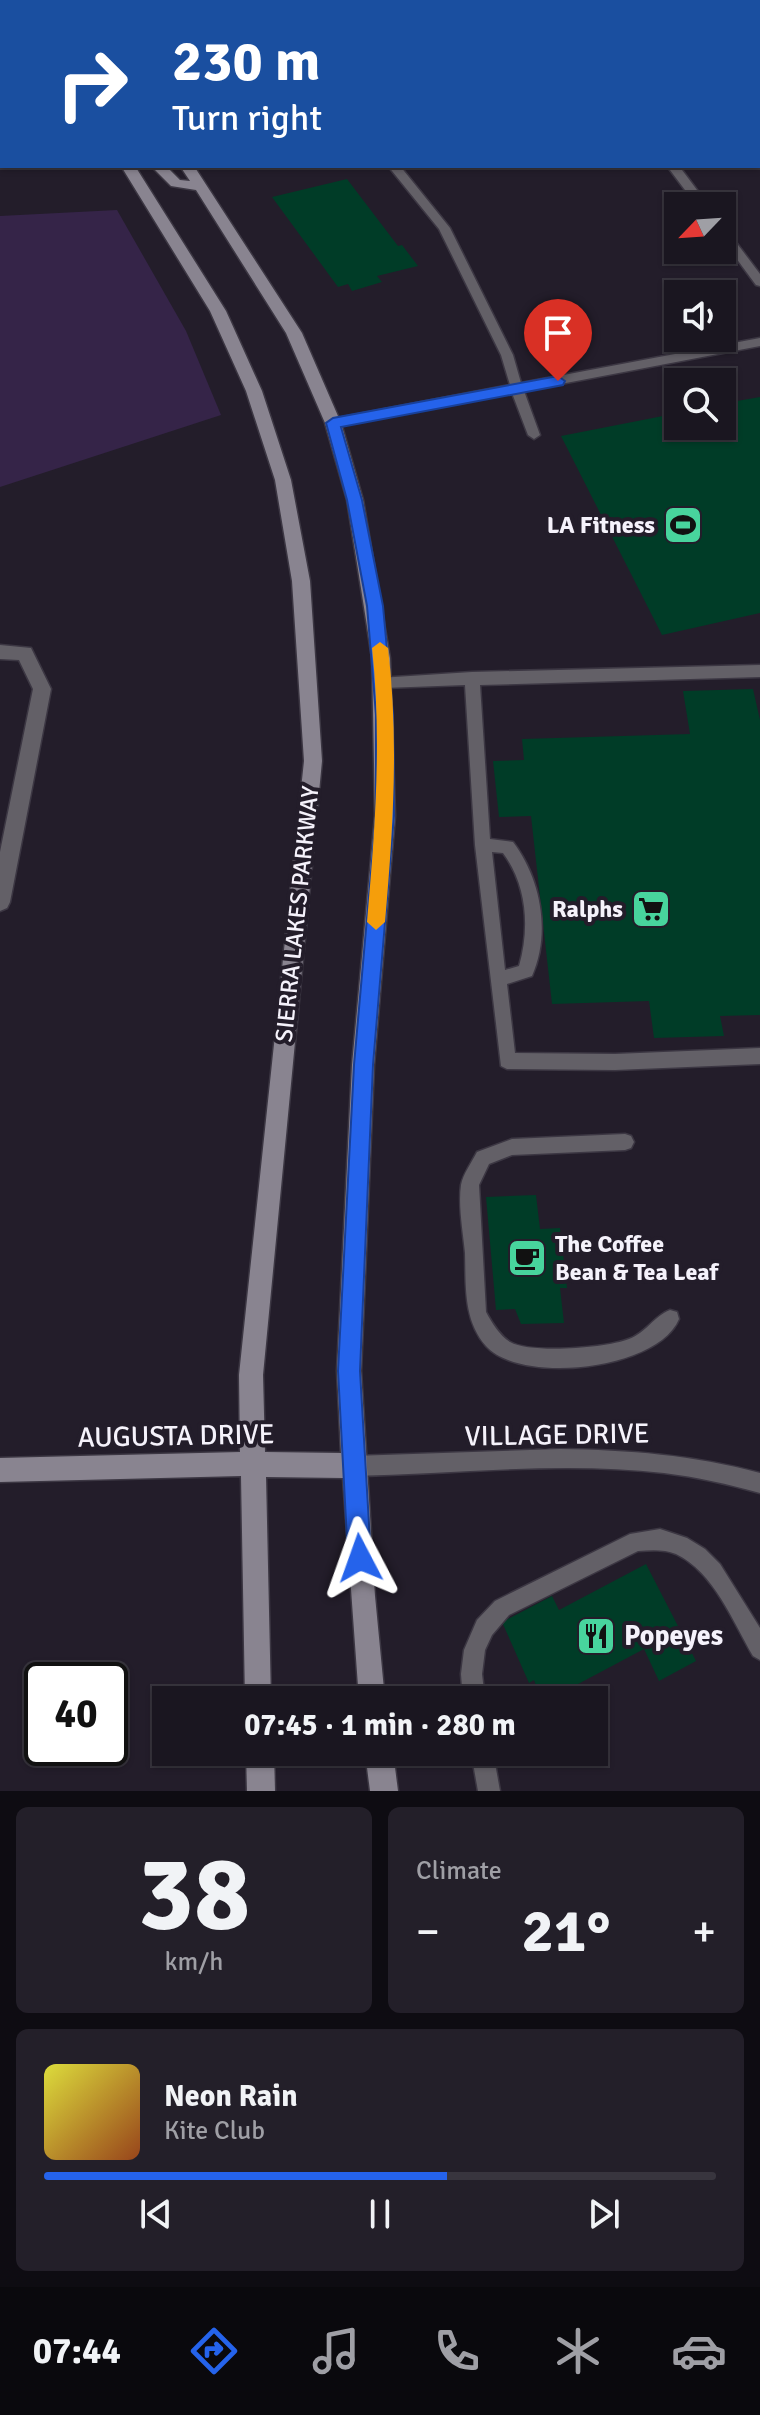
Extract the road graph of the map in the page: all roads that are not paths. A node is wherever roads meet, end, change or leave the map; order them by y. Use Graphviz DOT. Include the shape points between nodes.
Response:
graph roads {
  1 [pos="129,168"];
  2 [pos="160,168"];
  3 [pos="188,168"];
  4 [pos="396,168"];
  5 [pos="674,168"];
  6 [pos="201,187"];
  7 [pos="692,192"];
  8 [pos="736,250"];
  9 [pos="760,282"];
  10 [pos="760,342"];
  11 [pos="518,388"];
  12 [pos="333,423"];
  13 [pos="534,435"];
  14 [pos="0,652"];
  15 [pos="760,671"];
  16 [pos="472,678"];
  17 [pos="384,682"];
  18 [pos="483,845"];
  19 [pos="0,902"];
  20 [pos="499,979"];
  21 [pos="760,1056"];
  22 [pos="625,1142"];
  23 [pos="670,1319"];
  24 [pos="252,1463"];
  25 [pos="353,1466"];
  26 [pos="0,1470"];
  27 [pos="760,1483"];
  28 [pos="760,1649"];
  29 [pos="258,1686"];
  30 [pos="371,1686"];
  31 [pos="472,1686"];
  32 [pos="260,1766"];
  33 [pos="381,1766"];
  34 [pos="485,1766"];
  35 [pos="261,1791"];
  36 [pos="384,1791"];
  37 [pos="489,1791"];
  1 -- 24 [label="street, SIERRA LAKES PARKWAY" via="218,311 254,391 283,480 301,581 313,761 253,1360"];
  2 -- 6 [label="street" via="176,183"];
  3 -- 6 [label="street"];
  4 -- 11 [label="lane" via="444,228"];
  5 -- 7 [label="lane"];
  6 -- 12 [label="street" via="294,333"];
  8 -- 9 [label="lane"];
  10 -- 11 [label="lane"];
  11 -- 12 [label="lane"];
  11 -- 13 [label="lane"];
  12 -- 17 [label="street" via="355,500"];
  14 -- 19 [label="street" via="25,653 42,689"];
  15 -- 16 [label="lane"];
  16 -- 17 [label="lane"];
  16 -- 18 [label="lane"];
  17 -- 25 [label="street" via="385,816 363,1065 349,1371"];
  18 -- 20 [label="lane"];
  18 -- 20 [label="lane" via="507,847 519,859 530,901 534,948 526,971"];
  20 -- 21 [label="lane" via="507,1061"];
  22 -- 23 [label="lane" via="512,1147 483,1158 470,1184 477,1313 497,1344 532,1355 618,1352 647,1340"];
  24 -- 25 [label="street, AUGUSTA DRIVE"];
  24 -- 26 [label="street, AUGUSTA DRIVE"];
  24 -- 29 [label="street, SIERRA LAKES PARKWAY"];
  25 -- 27 [label="lane, VILLAGE DRIVE" via="667,1461"];
  25 -- 30 [label="street"];
  28 -- 31 [label="lane" via="711,1568 695,1552 657,1536 502,1608 489,1619 473,1653"];
  32 -- 35 [label="street"];
  33 -- 36 [label="street"];
  34 -- 37 [label="lane"];
}
